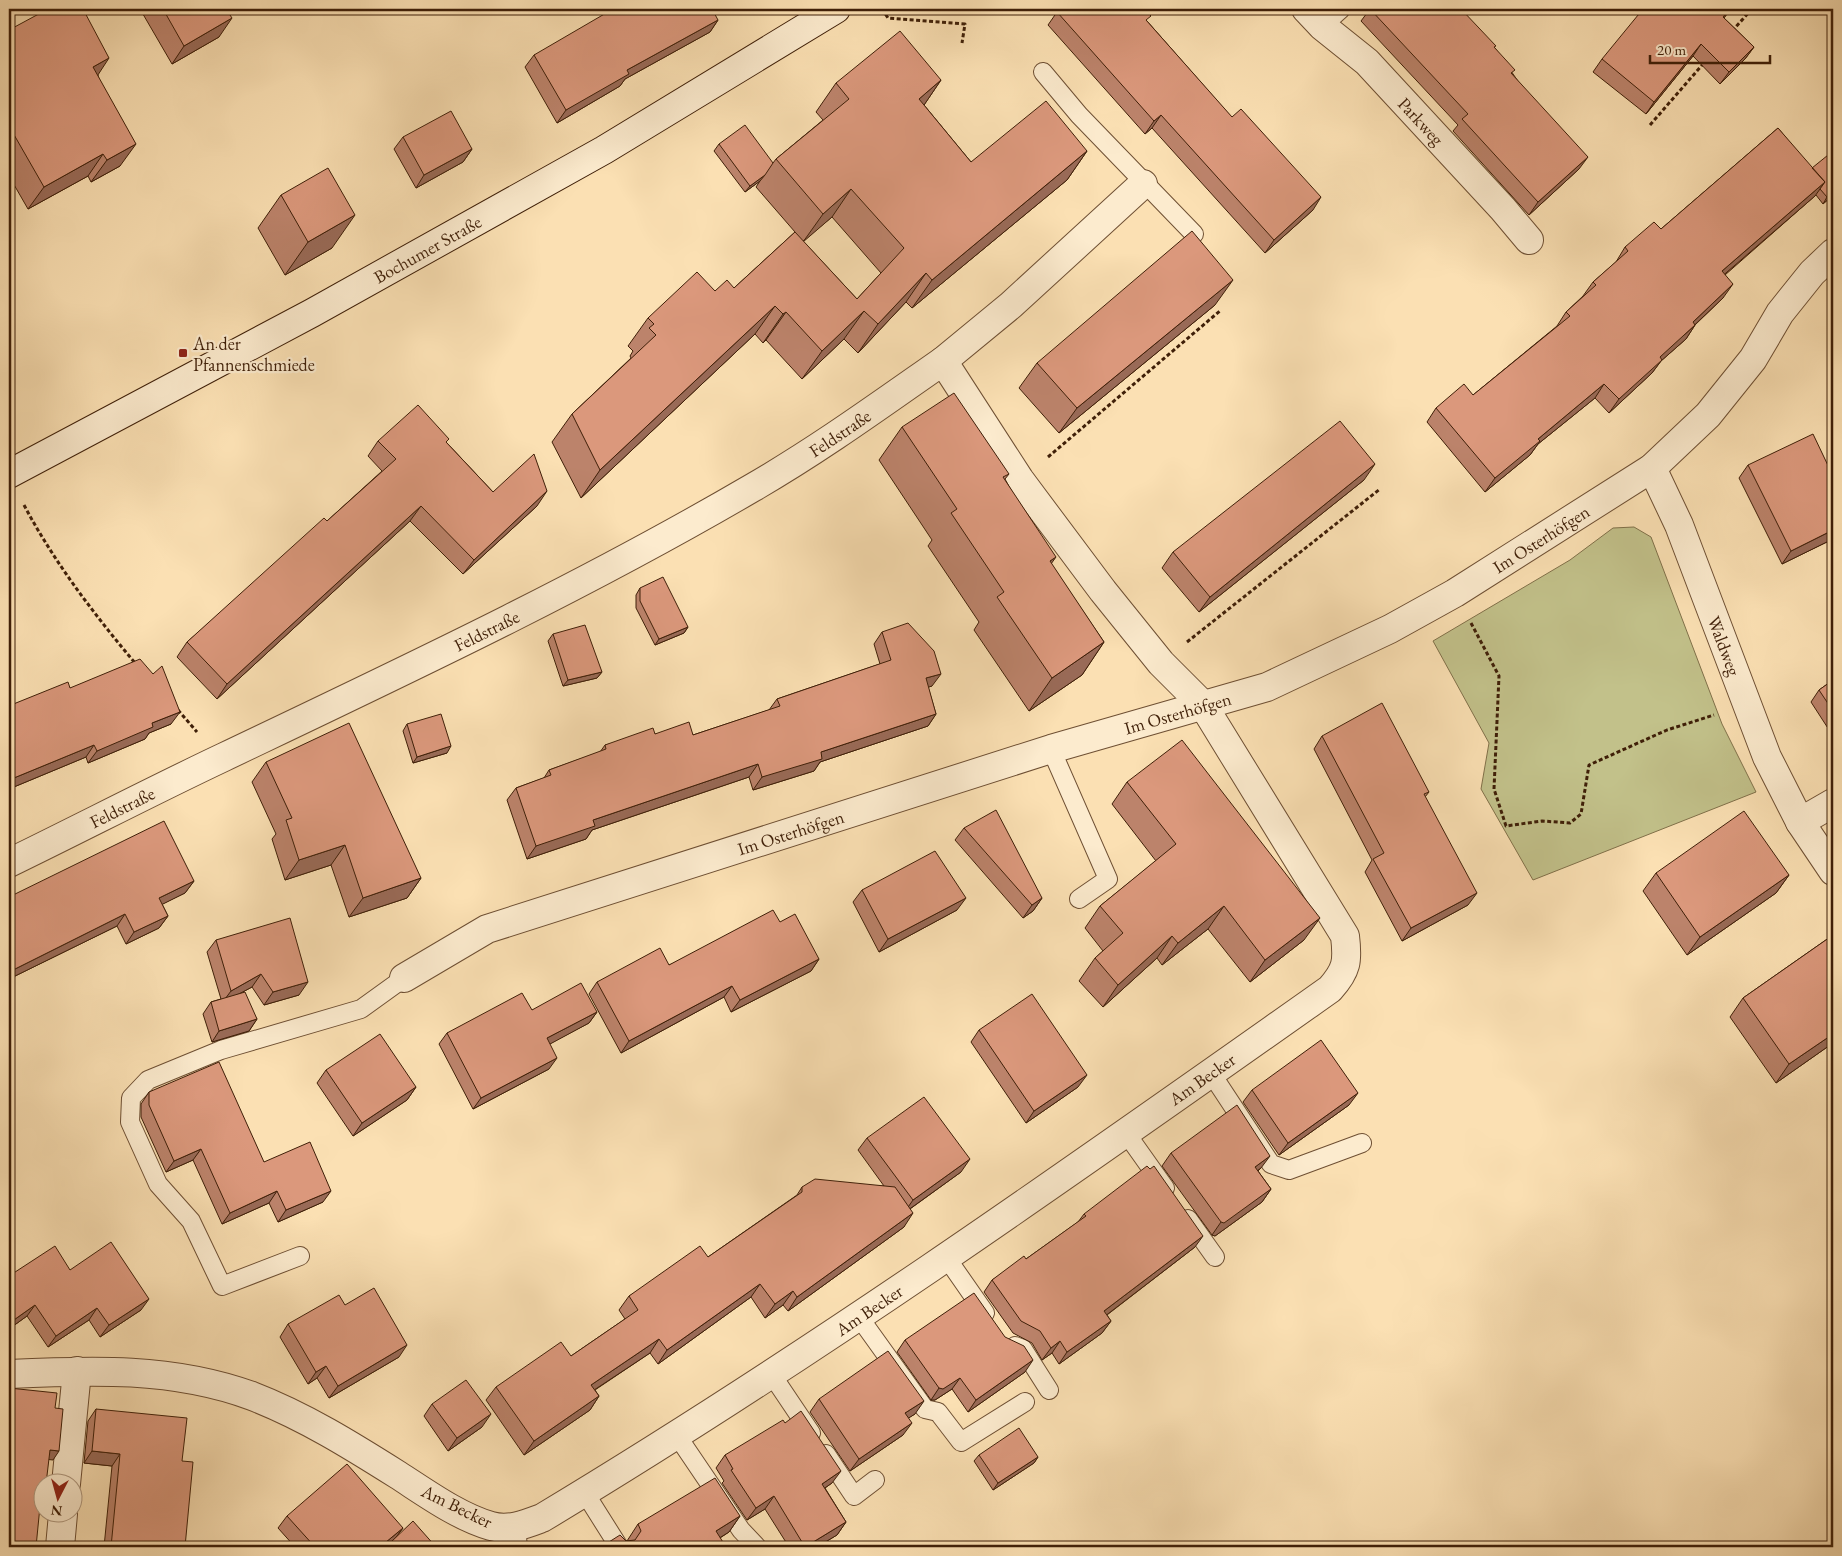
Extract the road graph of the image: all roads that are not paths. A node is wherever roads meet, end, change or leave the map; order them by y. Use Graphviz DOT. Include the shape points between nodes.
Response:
graph roads {
  1 [pos="836,9"];
  2 [pos="1323,14"];
  3 [pos="1043,72"];
  4 [pos="1143,184"];
  5 [pos="1194,234"];
  6 [pos="1528,240"];
  7 [pos="1833,253"];
  8 [pos="943,361"];
  9 [pos="1652,468"];
  10 [pos="9,474"];
  11 [pos="1203,705"];
  12 [pos="1051,749"];
  13 [pos="1833,803"];
  14 [pos="1800,822"];
  15 [pos="9,863"];
  16 [pos="1833,871"];
  17 [pos="1079,899"];
  18 [pos="404,978"];
  19 [pos="1211,1072"];
  20 [pos="1126,1133"];
  21 [pos="1362,1143"];
  22 [pos="300,1256"];
  23 [pos="946,1257"];
  24 [pos="1215,1257"];
  25 [pos="859,1317"];
  26 [pos="77,1371"];
  27 [pos="9,1374"];
  28 [pos="772,1375"];
  29 [pos="1049,1390"];
  30 [pos="1025,1402"];
  31 [pos="676,1434"];
  32 [pos="67,1474"];
  33 [pos="875,1480"];
  34 [pos="585,1493"];
  35 [pos="62,1524"];
  36 [pos="517,1538"];
  37 [pos="60,1547"];
  38 [pos="619,1547"];
  39 [pos="757,1547"];
  1 -- 10 [label="street, Bochumer Straße" via="595,154 312,313"];
  2 -- 6 [label="street, Parkweg"];
  3 -- 4 [label="lane"];
  4 -- 5 [label="lane"];
  4 -- 8 [label="street, Feldstraße" via="1011,305"];
  7 -- 9 [label="street, Im Osterhöfgen" via="1780,313 1753,359 1708,415"];
  8 -- 11 [label="street" via="1020,480 1103,591 1162,663"];
  8 -- 15 [label="street, Feldstraße" via="755,487 646,549 413,668"];
  9 -- 11 [label="street, Im Osterhöfgen" via="1455,593 1390,630 1267,687"];
  9 -- 14 [label="street, Waldweg" via="1679,525 1766,757"];
  11 -- 12 [label="street, Im Osterhöfgen"];
  11 -- 19 [label="street, Am Becker" via="1345,936 1347,955 1343,974 1330,989"];
  12 -- 17 [label="lane" via="1108,879"];
  12 -- 18 [label="street, Im Osterhöfgen" via="488,928"];
  13 -- 14 [label="street"];
  14 -- 16 [label="street, Waldweg"];
  18 -- 22 [label="lane" via="361,1009 221,1050 148,1080 132,1098 130,1122 158,1184 191,1221 222,1286"];
  19 -- 20 [label="street, Am Becker"];
  19 -- 21 [label="lane" via="1271,1164 1289,1170"];
  20 -- 23 [label="street, Am Becker"];
  20 -- 24 [label="lane"];
  23 -- 25 [label="street, Am Becker"];
  23 -- 29 [label="lane" via="1006,1342 1023,1349"];
  25 -- 28 [label="street, Am Becker"];
  25 -- 30 [label="lane" via="925,1409 938,1412 961,1442"];
  26 -- 27 [label="street, Am Becker"];
  26 -- 32 [label="street"];
  26 -- 36 [label="street, Am Becker" via="148,1373 201,1381 252,1396 338,1437 443,1504"];
  28 -- 31 [label="street, Am Becker"];
  28 -- 33 [label="lane" via="854,1496"];
  31 -- 34 [label="street, Am Becker"];
  31 -- 39 [label="lane" via="741,1530"];
  34 -- 36 [label="street, Am Becker" via="542,1518"];
  34 -- 38 [label="lane"];
  35 -- 37 [label="street"];
}
